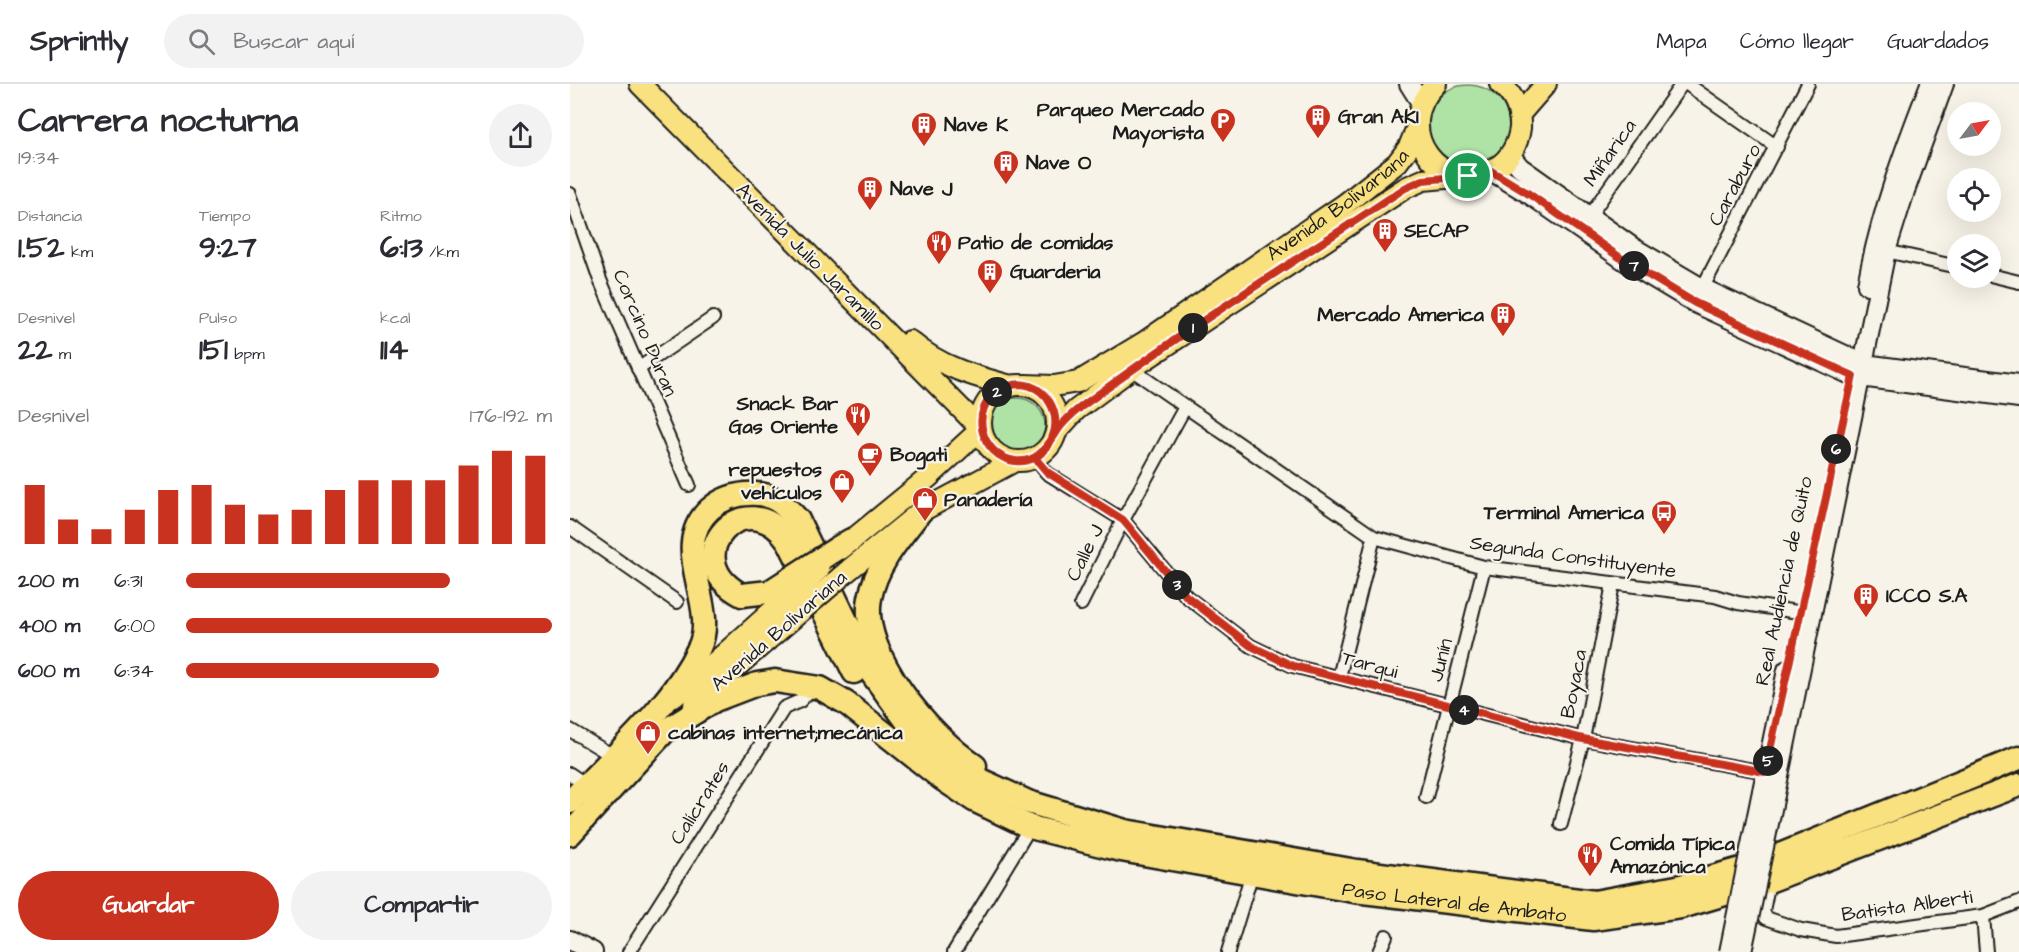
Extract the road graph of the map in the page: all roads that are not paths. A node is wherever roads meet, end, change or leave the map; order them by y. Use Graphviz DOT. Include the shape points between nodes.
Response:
graph roads {
  1 [pos="640,84"];
  2 [pos="656,84"];
  3 [pos="1409,84"];
  4 [pos="1436,84"];
  5 [pos="1500,84"];
  6 [pos="1546,84"];
  7 [pos="1684,84"];
  8 [pos="1808,84"];
  9 [pos="1930,84"];
  10 [pos="1944,84"];
  11 [pos="1421,103"];
  12 [pos="1519,115"];
  13 [pos="1417,127"];
  14 [pos="1777,147"];
  15 [pos="1510,155"];
  16 [pos="1491,171"];
  17 [pos="1468,176"];
  18 [pos="570,194"];
  19 [pos="1590,215"];
  20 [pos="1886,251"];
  21 [pos="1947,265"];
  22 [pos="2001,278"];
  23 [pos="2019,282"];
  24 [pos="1699,295"];
  25 [pos="713,318"];
  26 [pos="638,369"];
  27 [pos="1131,369"];
  28 [pos="1858,370"];
  29 [pos="2019,384"];
  30 [pos="1018,386"];
  31 [pos="2019,398"];
  32 [pos="1185,407"];
  33 [pos="981,429"];
  34 [pos="1056,432"];
  35 [pos="1035,458"];
  36 [pos="1015,461"];
  37 [pos="689,485"];
  38 [pos="920,512"];
  39 [pos="1123,520"];
  40 [pos="570,527"];
  41 [pos="1374,537"];
  42 [pos="842,546"];
  43 [pos="1484,567"];
  44 [pos="1614,584"];
  45 [pos="677,602"];
  46 [pos="1081,604"];
  47 [pos="1805,613"];
  48 [pos="728,662"];
  49 [pos="1339,677"];
  50 [pos="814,686"];
  51 [pos="664,706"];
  52 [pos="1449,706"];
  53 [pos="570,730"];
  54 [pos="665,731"];
  55 [pos="1583,739"];
  56 [pos="897,743"];
  57 [pos="613,756"];
  58 [pos="2019,758"];
  59 [pos="1765,772"];
  60 [pos="578,779"];
  61 [pos="2019,786"];
  62 [pos="1768,793"];
  63 [pos="1426,797"];
  64 [pos="570,802"];
  65 [pos="1028,802"];
  66 [pos="1561,824"];
  67 [pos="1030,827"];
  68 [pos="570,834"];
  69 [pos="1252,873"];
  70 [pos="1768,881"];
  71 [pos="2019,902"];
  72 [pos="1983,916"];
  73 [pos="1386,936"];
  74 [pos="570,940"];
  75 [pos="593,952"];
  76 [pos="629,952"];
  77 [pos="954,952"];
  78 [pos="1228,952"];
  79 [pos="1379,952"];
  80 [pos="1729,952"];
  81 [pos="1742,952"];
  82 [pos="1986,952"];
  1 -- 33 [label="main road, Avenida Julio Jaramillo"];
  2 -- 30 [label="main road, Avenida Julio Jaramillo" via="929,358 959,372"];
  3 -- 11 [label="main road"];
  4 -- 11 [label="main road, Avenida Bolivariana"];
  5 -- 12 [label="main road" via="1514,100"];
  6 -- 12 [label="main road"];
  7 -- 14 [label="street"];
  7 -- 19 [label="street, Miñarica"];
  8 -- 14 [label="street, Caraburo"];
  9 -- 28 [label="main road, Real Audiencia de Quito" via="1877,234"];
  10 -- 20 [label="main road, Real Audiencia de Quito"];
  11 -- 13 [label="main road, Avenida Bolivariana"];
  12 -- 15 [label="main road" via="1519,136"];
  13 -- 17 [label="main road, Avenida Bolivariana" via="1433,161 1449,172"];
  13 -- 30 [label="main road, Avenida Bolivariana" via="1404,155 1371,184 1146,341 1078,382"];
  14 -- 24 [label="street, Caraburo"];
  15 -- 16 [label="main road, Avenida Bolivariana"];
  15 -- 19 [label="main road" via="1520,167"];
  16 -- 17 [label="main road, Avenida Bolivariana"];
  16 -- 24 [label="main road" via="1625,261"];
  17 -- 27 [label="main road, Avenida Bolivariana" via="1423,180 1405,188"];
  18 -- 26 [label="street, Corcino Duran" via="600,280"];
  19 -- 24 [label="main road"];
  20 -- 21 [label="street"];
  20 -- 28 [label="main road, Real Audiencia de Quito"];
  22 -- 23 [label="street"];
  24 -- 28 [label="main road"];
  25 -- 26 [label="street"];
  26 -- 37 [label="street, Corcino Duran"];
  27 -- 32 [label="street, Segunda Constituyente"];
  27 -- 34 [label="main road, Avenida Bolivariana" via="1076,410"];
  28 -- 29 [label="main road"];
  28 -- 31 [label="main road"];
  28 -- 47 [label="main road, Real Audiencia de Quito"];
  30 -- 33 [label="main road" via="991,397 981,417"];
  30 -- 34 [label="main road" via="1047,397 1057,420"];
  32 -- 39 [label="street, Calle J"];
  32 -- 41 [label="street, Segunda Constituyente"];
  33 -- 36 [label="main road" via="993,451"];
  33 -- 42 [label="main road, Avenida Bolivariana" via="929,477"];
  34 -- 35 [label="main road, Avenida Bolivariana" via="1052,443"];
  35 -- 36 [label="main road, Avenida Bolivariana"];
  35 -- 39 [label="street, Tarqui" via="1047,472"];
  36 -- 38 [label="main road, Avenida Bolivariana"];
  38 -- 48 [label="main road, Avenida Bolivariana, bridge"];
  38 -- 65 [label="highway" via="885,557 870,598 868,623 881,658 915,709 963,758"];
  39 -- 46 [label="street, Calle J"];
  39 -- 49 [label="street, Tarqui" via="1186,596 1251,646 1293,666"];
  40 -- 45 [label="street"];
  41 -- 43 [label="street, Segunda Constituyente"];
  41 -- 49 [label="street"];
  42 -- 48 [label="main road, Avenida Bolivariana, bridge"];
  42 -- 56 [label="highway, bridge" via="769,592 742,595 723,582 716,571 714,548 718,535 727,526 741,519 761,519 777,527 789,542 852,669"];
  43 -- 44 [label="street, Segunda Constituyente"];
  43 -- 52 [label="street, Junín"];
  44 -- 47 [label="street, Segunda Constituyente" via="1715,596"];
  44 -- 55 [label="street, Boyaca"];
  47 -- 59 [label="main road, Real Audiencia de Quito"];
  47 -- 62 [label="main road, Real Audiencia de Quito"];
  48 -- 51 [label="main road, Avenida Bolivariana"];
  48 -- 54 [label="main road, Avenida Bolivariana"];
  49 -- 52 [label="street, Tarqui"];
  50 -- 54 [label="highway" via="775,681 757,684 715,700"];
  50 -- 56 [label="highway, Paso Lateral de Ambato" via="846,703"];
  50 -- 76 [label="street, Calícrates" via="800,701 784,708"];
  51 -- 57 [label="highway, Avenida Bolivariana"];
  51 -- 65 [label="highway" via="703,636 704,610 694,574 693,552 698,524 718,503 746,493 761,494 790,510 798,520 870,671 922,742 959,770"];
  52 -- 55 [label="street, Tarqui"];
  52 -- 63 [label="street, Junín"];
  53 -- 57 [label="street"];
  54 -- 68 [label="highway, Avenida Bolivariana"];
  55 -- 59 [label="street, Tarqui"];
  55 -- 66 [label="street, Boyaca"];
  56 -- 67 [label="highway, Paso Lateral de Ambato" via="974,800"];
  57 -- 60 [label="highway, Avenida Bolivariana"];
  58 -- 65 [label="highway, Paso Lateral de Ambato" via="1755,865 1667,890 1594,902 1367,873 1125,831"];
  59 -- 62 [label="main road, Real Audiencia de Quito"];
  60 -- 64 [label="highway, Avenida Bolivariana"];
  61 -- 70 [label="highway, Paso Lateral de Ambato"];
  62 -- 80 [label="main road, Real Audiencia de Quito, bridge"];
  62 -- 81 [label="main road, Real Audiencia de Quito, bridge"];
  67 -- 69 [label="highway, Paso Lateral de Ambato" via="1121,850"];
  67 -- 77 [label="street"];
  69 -- 70 [label="highway, Paso Lateral de Ambato" via="1354,891 1593,920 1681,907"];
  69 -- 78 [label="street"];
  70 -- 72 [label="street, Batista Alberti" via="1766,918 1836,936"];
  71 -- 72 [label="street, Batista Alberti"];
  72 -- 82 [label="street"];
  73 -- 79 [label="street"];
  74 -- 75 [label="main road"];
}
